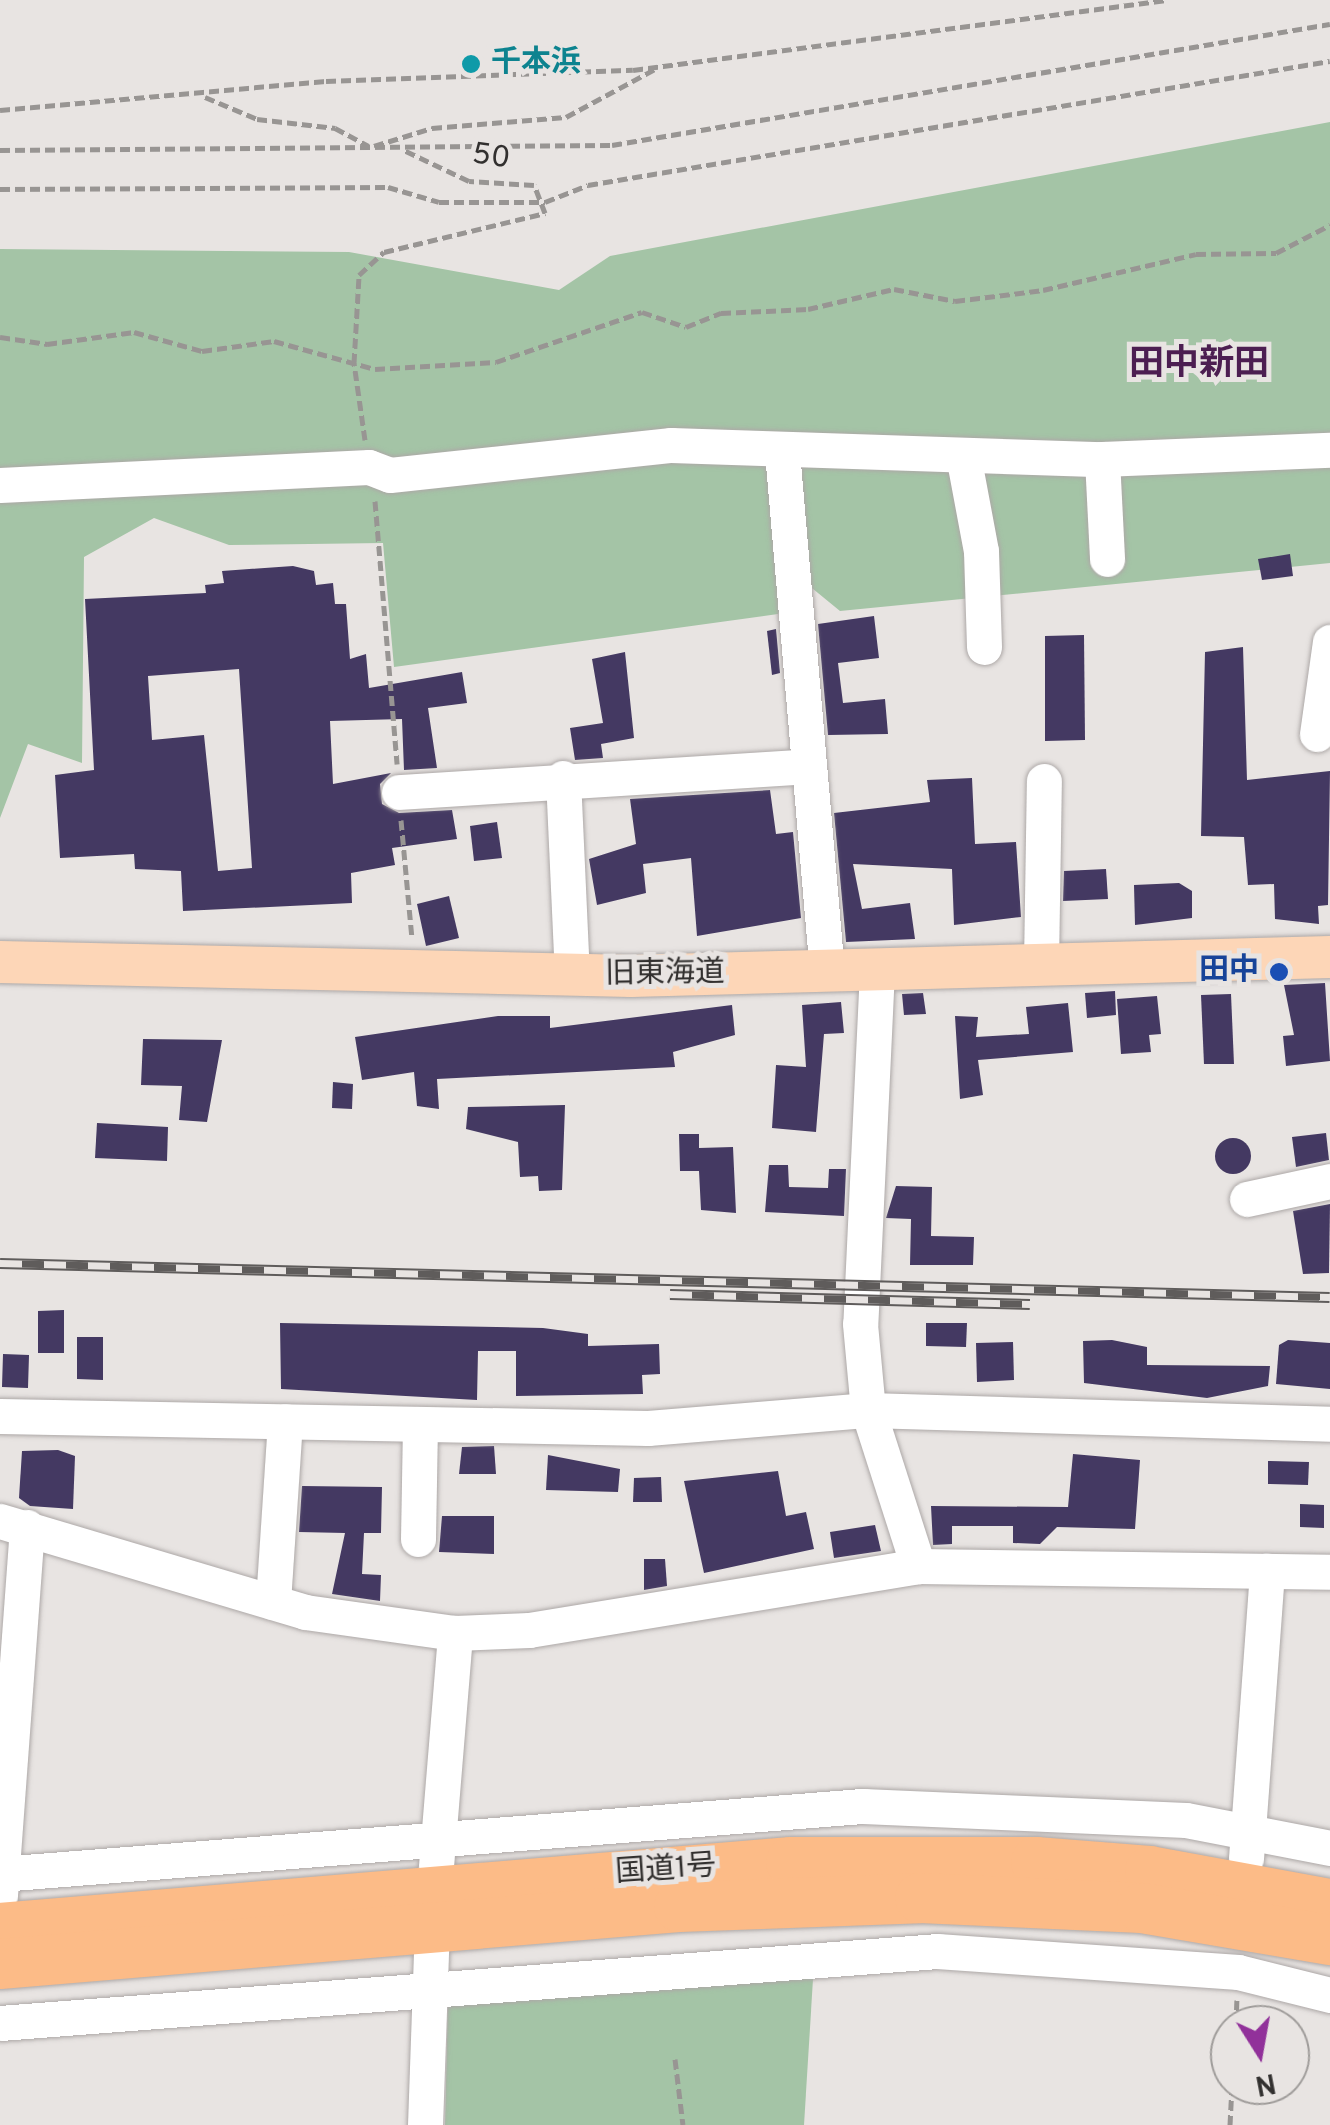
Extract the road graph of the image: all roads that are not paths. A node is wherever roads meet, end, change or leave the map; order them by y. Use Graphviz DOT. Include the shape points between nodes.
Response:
graph roads {
  1 [pos="1330,450"];
  2 [pos="782,452"];
  3 [pos="962,455"];
  4 [pos="1102,459"];
  5 [pos="0,485"];
  6 [pos="1108,559"];
  7 [pos="1330,642"];
  8 [pos="984,647"];
  9 [pos="1317,734"];
  10 [pos="808,766"];
  11 [pos="563,778"];
  12 [pos="1044,781"];
  13 [pos="399,792"];
  14 [pos="1330,957"];
  15 [pos="0,962"];
  16 [pos="1041,964"];
  17 [pos="878,970"];
  18 [pos="827,973"];
  19 [pos="572,976"];
  20 [pos="1330,1181"];
  21 [pos="1247,1199"];
  22 [pos="868,1410"];
  23 [pos="0,1416"];
  24 [pos="285,1421"];
  25 [pos="420,1424"];
  26 [pos="1330,1424"];
  27 [pos="14,1524"];
  28 [pos="418,1538"];
  29 [pos="918,1566"];
  30 [pos="1267,1571"];
  31 [pos="1330,1572"];
  32 [pos="274,1602"];
  33 [pos="454,1633"];
  34 [pos="1248,1844"];
  35 [pos="1330,1848"];
  36 [pos="438,1852"];
  37 [pos="1,1881"];
  38 [pos="1330,1904"];
  39 [pos="0,1928"];
  40 [pos="1330,1940"];
  41 [pos="0,1964"];
  42 [pos="432,1969"];
  43 [pos="1330,1995"];
  44 [pos="0,2024"];
  45 [pos="425,2125"];
  1 -- 4 [label="street"];
  2 -- 3 [label="street"];
  2 -- 5 [label="street" via="671,445 390,475 369,467"];
  2 -- 10 [label="street"];
  3 -- 4 [label="street"];
  3 -- 8 [label="street" via="981,551"];
  4 -- 6 [label="street"];
  7 -- 9 [label="street"];
  10 -- 11 [label="street"];
  10 -- 18 [label="street"];
  11 -- 13 [label="street"];
  11 -- 19 [label="street"];
  12 -- 16 [label="street"];
  14 -- 16 [label="main road, 旧東海道"];
  15 -- 19 [label="main road, 旧東海道"];
  16 -- 17 [label="main road, 旧東海道"];
  17 -- 18 [label="main road, 旧東海道"];
  17 -- 22 [label="street" via="860,1324"];
  18 -- 19 [label="main road, 旧東海道"];
  20 -- 21 [label="street"];
  22 -- 25 [label="street" via="648,1428"];
  22 -- 26 [label="street"];
  22 -- 29 [label="street"];
  23 -- 24 [label="street"];
  24 -- 25 [label="street"];
  24 -- 32 [label="street"];
  25 -- 28 [label="street"];
  27 -- 32 [label="street"];
  27 -- 37 [label="street"];
  29 -- 30 [label="street"];
  29 -- 33 [label="street" via="529,1630"];
  30 -- 31 [label="street"];
  30 -- 34 [label="street"];
  32 -- 33 [label="street"];
  33 -- 36 [label="street"];
  34 -- 35 [label="street"];
  34 -- 36 [label="street" via="980,1806 863,1806"];
  36 -- 37 [label="street"];
  38 -- 39 [label="highway, 国道1号" via="1150,1871 828,1862"];
  40 -- 41 [label="highway, 国道1号" via="1142,1908 920,1898 679,1907"];
  42 -- 43 [label="street" via="937,1952 1239,1960"];
  42 -- 44 [label="street"];
  42 -- 45 [label="street"];
}
